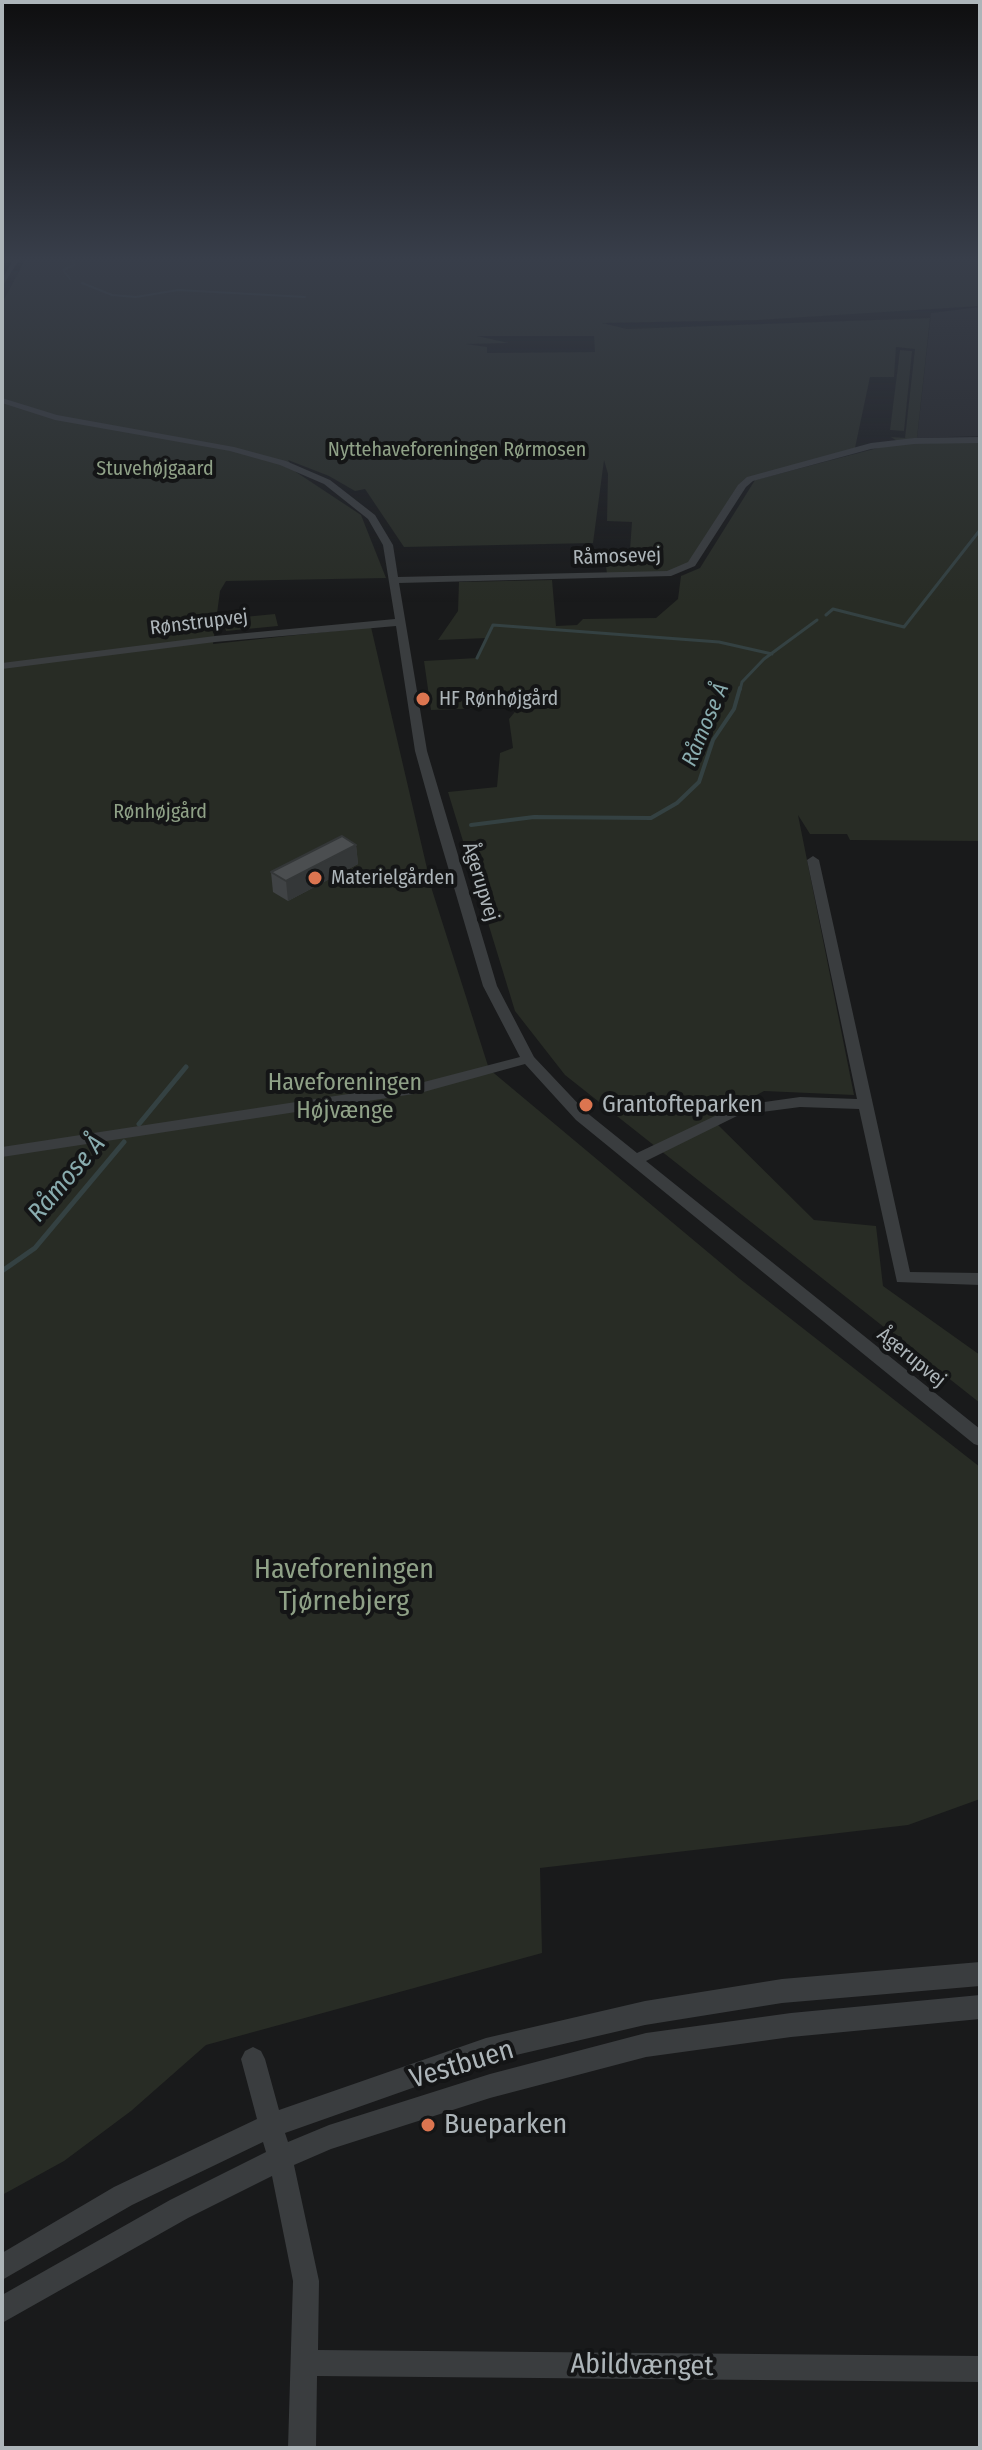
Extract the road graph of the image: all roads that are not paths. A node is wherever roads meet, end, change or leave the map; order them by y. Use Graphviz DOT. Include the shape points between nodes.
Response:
graph roads {
  1 [pos="2,400"];
  2 [pos="980,440"];
  3 [pos="395,580"];
  4 [pos="401,622"];
  5 [pos="2,666"];
  6 [pos="813,860"];
  7 [pos="528,1059"];
  8 [pos="865,1104"];
  9 [pos="2,1152"];
  10 [pos="635,1160"];
  11 [pos="980,1279"];
  12 [pos="980,1439"];
  13 [pos="980,1974"];
  14 [pos="980,2007"];
  15 [pos="253,2059"];
  16 [pos="272,2125"];
  17 [pos="281,2158"];
  18 [pos="2,2267"];
  19 [pos="2,2310"];
  20 [pos="304,2363"];
  21 [pos="980,2369"];
  22 [pos="302,2448"];
  1 -- 3 [label="street, Ågerupvej" via="55,417 231,449 315,476 372,517 388,545"];
  2 -- 3 [label="street, Råmosevej" via="882,445 750,479 692,564 668,574"];
  3 -- 4 [label="street, Ågerupvej"];
  4 -- 5 [label="street, Rønstrupvej"];
  4 -- 7 [label="street, Ågerupvej" via="421,751 441,823 490,986"];
  6 -- 8 [label="street"];
  7 -- 9 [label="street" via="420,1088"];
  7 -- 10 [label="street, Ågerupvej" via="581,1116"];
  8 -- 10 [label="street" via="800,1102 736,1111"];
  8 -- 11 [label="street" via="903,1278"];
  10 -- 12 [label="street, Ågerupvej"];
  13 -- 16 [label="street, Vestbuen" via="782,1991 645,2013 486,2050"];
  14 -- 17 [label="street, Vestbuen" via="646,2045 490,2086 329,2137"];
  15 -- 16 [label="street"];
  16 -- 17 [label="street"];
  16 -- 18 [label="street, Vestbuen" via="123,2196"];
  17 -- 19 [label="street, Vestbuen" via="190,2203"];
  17 -- 20 [label="street" via="306,2281"];
  20 -- 21 [label="street, Abildvænget"];
  20 -- 22 [label="street"];
}
